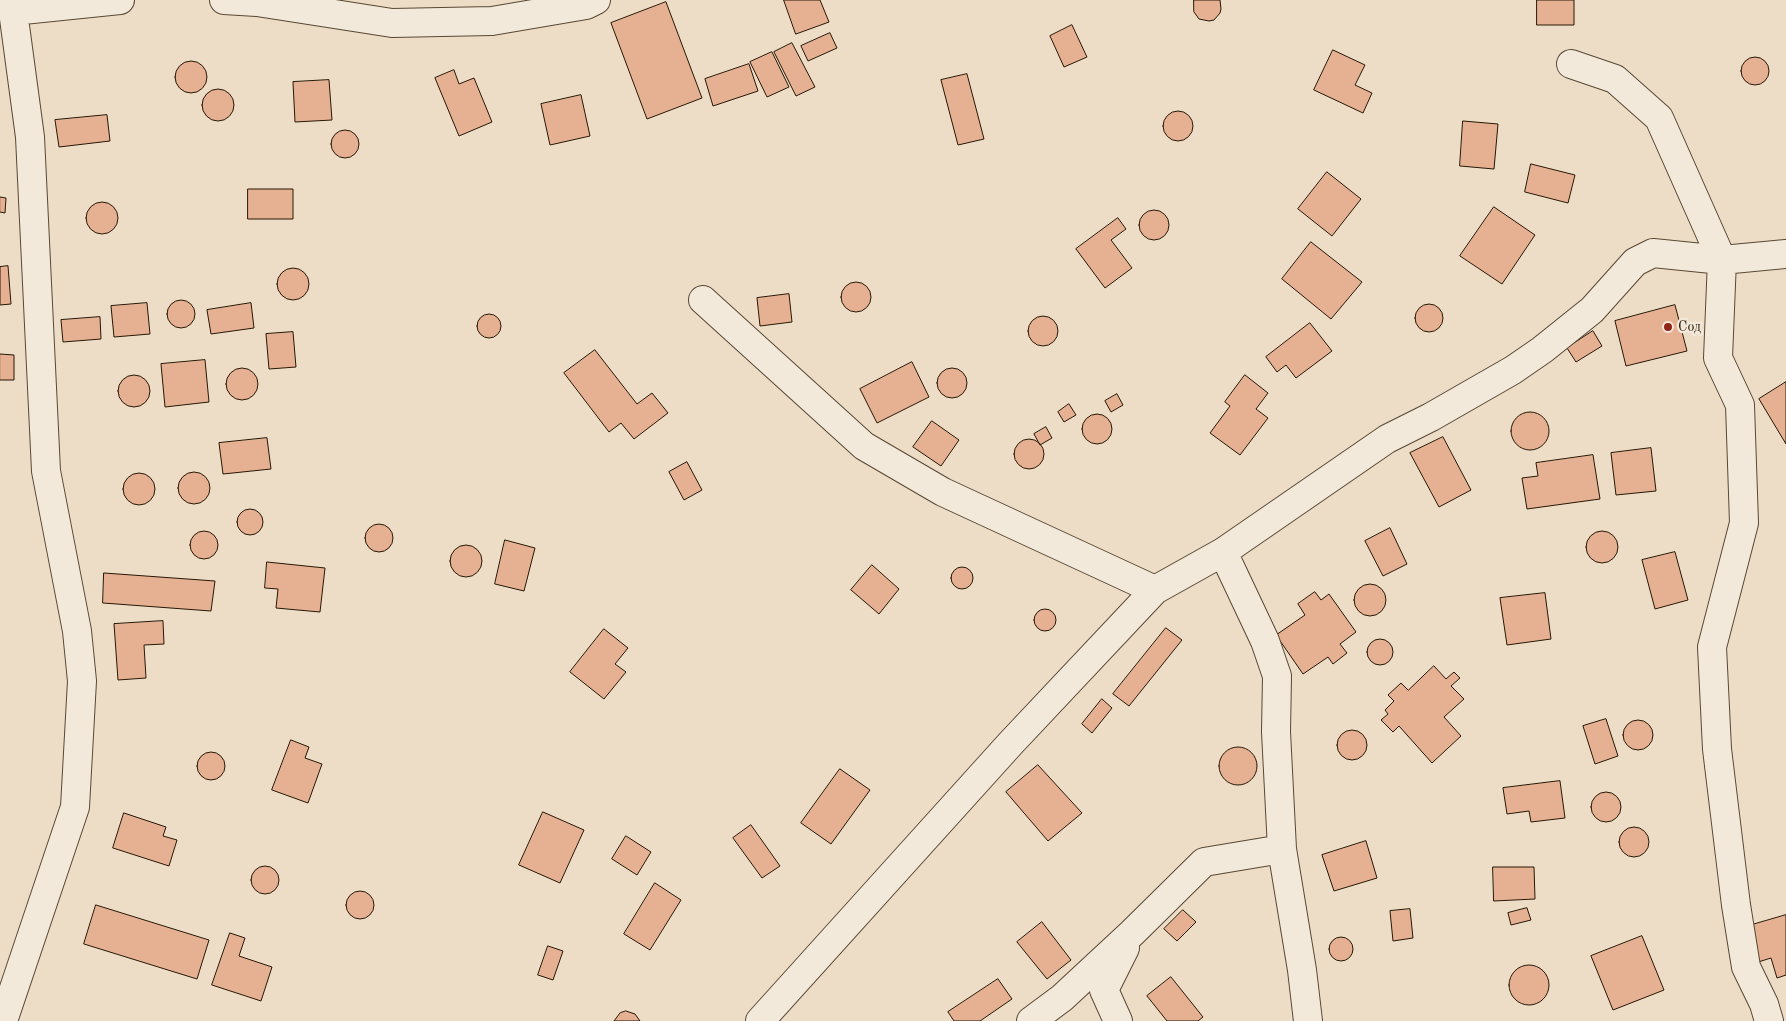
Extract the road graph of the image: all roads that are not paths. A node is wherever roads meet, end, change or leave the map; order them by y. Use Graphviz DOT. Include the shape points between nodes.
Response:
graph roads {
  1 [pos="120,0"];
  2 [pos="224,0"];
  3 [pos="596,0"];
  4 [pos="9,6"];
  5 [pos="1571,64"];
  6 [pos="1786,254"];
  7 [pos="1722,260"];
  8 [pos="703,300"];
  9 [pos="1223,552"];
  10 [pos="1154,590"];
  11 [pos="1282,849"];
  12 [pos="1132,933"];
  13 [pos="2,1020"];
  14 [pos="760,1021"];
  15 [pos="1031,1021"];
  16 [pos="1118,1021"];
  17 [pos="1308,1021"];
  18 [pos="1769,1021"];
  1 -- 4 [label="street"];
  2 -- 3 [label="street" via="392,23 492,21"];
  4 -- 13 [label="street" via="30,137 46,471 77,631 82,681 75,807"];
  5 -- 7 [label="street" via="1615,79 1659,118"];
  6 -- 7 [label="street"];
  7 -- 9 [label="street" via="1653,254 1636,262 1592,310 1542,350 1431,417 1387,439"];
  7 -- 18 [label="street" via="1718,358 1740,405 1744,522 1712,647 1717,749 1746,967"];
  8 -- 10 [label="street" via="864,446 943,492"];
  9 -- 10 [label="street"];
  9 -- 11 [label="street" via="1265,641 1277,676 1276,732"];
  10 -- 14 [label="street"];
  11 -- 12 [label="street" via="1204,862"];
  11 -- 17 [label="street"];
  12 -- 15 [label="street" via="1062,998"];
  12 -- 16 [label="street" via="1104,990"];
}
